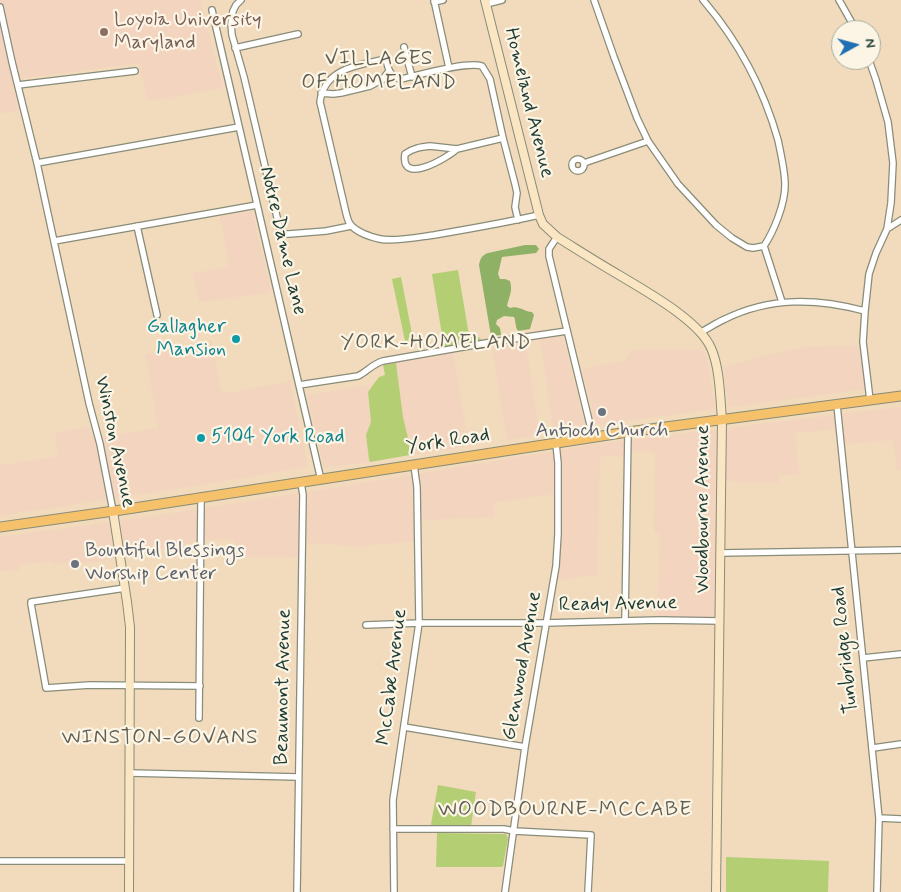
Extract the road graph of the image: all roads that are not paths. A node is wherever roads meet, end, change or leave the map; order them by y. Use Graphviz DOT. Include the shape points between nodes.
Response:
graph roads {
  1 [pos="241,0"];
  2 [pos="443,0"];
  3 [pos="502,0"];
  4 [pos="594,0"];
  5 [pos="703,0"];
  6 [pos="839,0"];
  7 [pos="434,1"];
  8 [pos="486,2"];
  9 [pos="0,7"];
  10 [pos="212,10"];
  11 [pos="850,20"];
  12 [pos="298,34"];
  13 [pos="404,47"];
  14 [pos="236,48"];
  15 [pos="449,68"];
  16 [pos="135,70"];
  17 [pos="872,70"];
  18 [pos="389,71"];
  19 [pos="412,77"];
  20 [pos="18,85"];
  21 [pos="321,93"];
  22 [pos="239,127"];
  23 [pos="503,138"];
  24 [pos="648,141"];
  25 [pos="457,149"];
  26 [pos="584,163"];
  27 [pos="37,164"];
  28 [pos="257,205"];
  29 [pos="539,215"];
  30 [pos="518,220"];
  31 [pos="901,220"];
  32 [pos="137,226"];
  33 [pos="351,226"];
  34 [pos="887,229"];
  35 [pos="557,237"];
  36 [pos="54,241"];
  37 [pos="764,246"];
  38 [pos="782,302"];
  39 [pos="864,311"];
  40 [pos="157,315"];
  41 [pos="567,331"];
  42 [pos="701,332"];
  43 [pos="299,386"];
  44 [pos="901,396"];
  45 [pos="870,400"];
  46 [pos="837,405"];
  47 [pos="722,419"];
  48 [pos="628,432"];
  49 [pos="593,437"];
  50 [pos="556,444"];
  51 [pos="414,465"];
  52 [pos="321,480"];
  53 [pos="301,483"];
  54 [pos="201,498"];
  55 [pos="113,511"];
  56 [pos="0,527"];
  57 [pos="901,550"];
  58 [pos="852,551"];
  59 [pos="720,553"];
  60 [pos="125,588"];
  61 [pos="625,620"];
  62 [pos="720,621"];
  63 [pos="545,623"];
  64 [pos="419,624"];
  65 [pos="366,625"];
  66 [pos="901,654"];
  67 [pos="863,658"];
  68 [pos="129,685"];
  69 [pos="200,686"];
  70 [pos="199,718"];
  71 [pos="404,727"];
  72 [pos="901,744"];
  73 [pos="525,748"];
  74 [pos="873,748"];
  75 [pos="130,773"];
  76 [pos="298,777"];
  77 [pos="879,818"];
  78 [pos="901,819"];
  79 [pos="392,829"];
  80 [pos="514,831"];
  81 [pos="130,861"];
  82 [pos="0,862"];
  83 [pos="130,892"];
  84 [pos="297,892"];
  85 [pos="394,892"];
  86 [pos="505,892"];
  87 [pos="588,892"];
  88 [pos="716,892"];
  89 [pos="877,892"];
  1 -- 14 [label="street" via="233,11 231,24"];
  2 -- 7 [label="street"];
  3 -- 8 [label="street"];
  4 -- 24 [label="street" via="627,94"];
  5 -- 37 [label="street" via="748,63 781,151 784,196 773,231"];
  6 -- 11 [label="street"];
  7 -- 15 [label="street"];
  8 -- 29 [label="street, Homeland Avenue"];
  9 -- 20 [label="street, Winston Avenue"];
  10 -- 22 [label="street, Notre Dame Lane"];
  12 -- 14 [label="street"];
  13 -- 19 [label="street"];
  14 -- 33 [label="street" via="280,230 289,234"];
  15 -- 19 [label="street"];
  15 -- 23 [label="street" via="474,64 484,68 490,79"];
  16 -- 20 [label="street"];
  17 -- 34 [label="street" via="883,101 893,163"];
  18 -- 19 [label="street" via="401,79"];
  18 -- 21 [label="street" via="383,79 370,86 334,94"];
  18 -- 21 [label="street" via="386,59 352,67 330,78"];
  20 -- 27 [label="street, Winston Avenue"];
  21 -- 33 [label="street" via="324,121"];
  22 -- 27 [label="street"];
  22 -- 28 [label="street, Notre Dame Lane"];
  23 -- 25 [label="street"];
  23 -- 30 [label="street" via="517,193 515,207"];
  24 -- 26 [label="street"];
  24 -- 37 [label="street" via="678,184 716,225 747,247"];
  25 -- 25 [label="street" via="420,147 405,154 404,161 416,169 433,164"];
  27 -- 36 [label="street, Winston Avenue"];
  28 -- 32 [label="street"];
  28 -- 43 [label="street, Notre Dame Lane"];
  29 -- 30 [label="street"];
  29 -- 35 [label="street, Woodbourne Avenue" via="543,224"];
  30 -- 33 [label="street" via="389,240 381,240"];
  31 -- 34 [label="street"];
  32 -- 36 [label="street"];
  32 -- 40 [label="street"];
  34 -- 39 [label="street" via="869,274"];
  35 -- 41 [label="street" via="549,249 549,256"];
  35 -- 42 [label="street, Woodbourne Avenue" via="655,297"];
  36 -- 55 [label="street, Winston Avenue"];
  37 -- 38 [label="street"];
  38 -- 39 [label="street" via="810,301"];
  38 -- 42 [label="street" via="741,312"];
  39 -- 45 [label="street" via="863,342"];
  41 -- 43 [label="street" via="383,361 358,376"];
  41 -- 49 [label="street"];
  42 -- 47 [label="street, Woodbourne Avenue" via="712,349"];
  43 -- 52 [label="street, Notre Dame Lane"];
  44 -- 45 [label="main road, York Road"];
  45 -- 46 [label="main road, York Road"];
  46 -- 47 [label="main road, York Road"];
  46 -- 58 [label="street, Tunbridge Road"];
  47 -- 48 [label="main road, York Road"];
  47 -- 59 [label="street, Woodbourne Avenue"];
  48 -- 49 [label="main road, York Road"];
  48 -- 61 [label="street"];
  49 -- 50 [label="main road, York Road"];
  50 -- 51 [label="main road, York Road"];
  50 -- 63 [label="street, Glenwood Avenue" via="558,534 556,566"];
  51 -- 52 [label="main road, York Road"];
  51 -- 64 [label="street, McCabe Avenue"];
  52 -- 53 [label="main road, York Road"];
  53 -- 54 [label="main road, York Road"];
  53 -- 76 [label="street, Beaumont Avenue"];
  54 -- 55 [label="main road, York Road"];
  54 -- 69 [label="street"];
  55 -- 56 [label="main road, York Road"];
  55 -- 60 [label="street, Winston Avenue"];
  57 -- 58 [label="street"];
  58 -- 59 [label="street"];
  58 -- 67 [label="street, Tunbridge Road"];
  59 -- 62 [label="street, Woodbourne Avenue"];
  60 -- 68 [label="street, Winston Avenue" via="130,626"];
  60 -- 68 [label="street" via="32,601 31,604 46,688"];
  61 -- 62 [label="street, Ready Avenue"];
  61 -- 63 [label="street, Ready Avenue"];
  62 -- 88 [label="street, Woodbourne Avenue"];
  63 -- 64 [label="street, Ready Avenue"];
  63 -- 73 [label="street, Glenwood Avenue"];
  64 -- 65 [label="street, Ready Avenue"];
  64 -- 71 [label="street, McCabe Avenue"];
  66 -- 67 [label="street"];
  67 -- 74 [label="street, Tunbridge Road"];
  68 -- 69 [label="street"];
  68 -- 75 [label="street, Winston Avenue"];
  69 -- 70 [label="street"];
  71 -- 73 [label="street"];
  71 -- 79 [label="street, McCabe Avenue"];
  72 -- 74 [label="street"];
  73 -- 80 [label="street, Glenwood Avenue"];
  74 -- 77 [label="street, Tunbridge Road"];
  75 -- 76 [label="street"];
  75 -- 81 [label="street, Winston Avenue"];
  76 -- 84 [label="street, Beaumont Avenue"];
  77 -- 78 [label="street"];
  77 -- 89 [label="street, Tunbridge Road"];
  79 -- 80 [label="street"];
  79 -- 85 [label="street, McCabe Avenue"];
  80 -- 86 [label="street, Glenwood Avenue"];
  80 -- 87 [label="street" via="591,835"];
  81 -- 82 [label="street"];
  81 -- 83 [label="street, Winston Avenue"];
}
